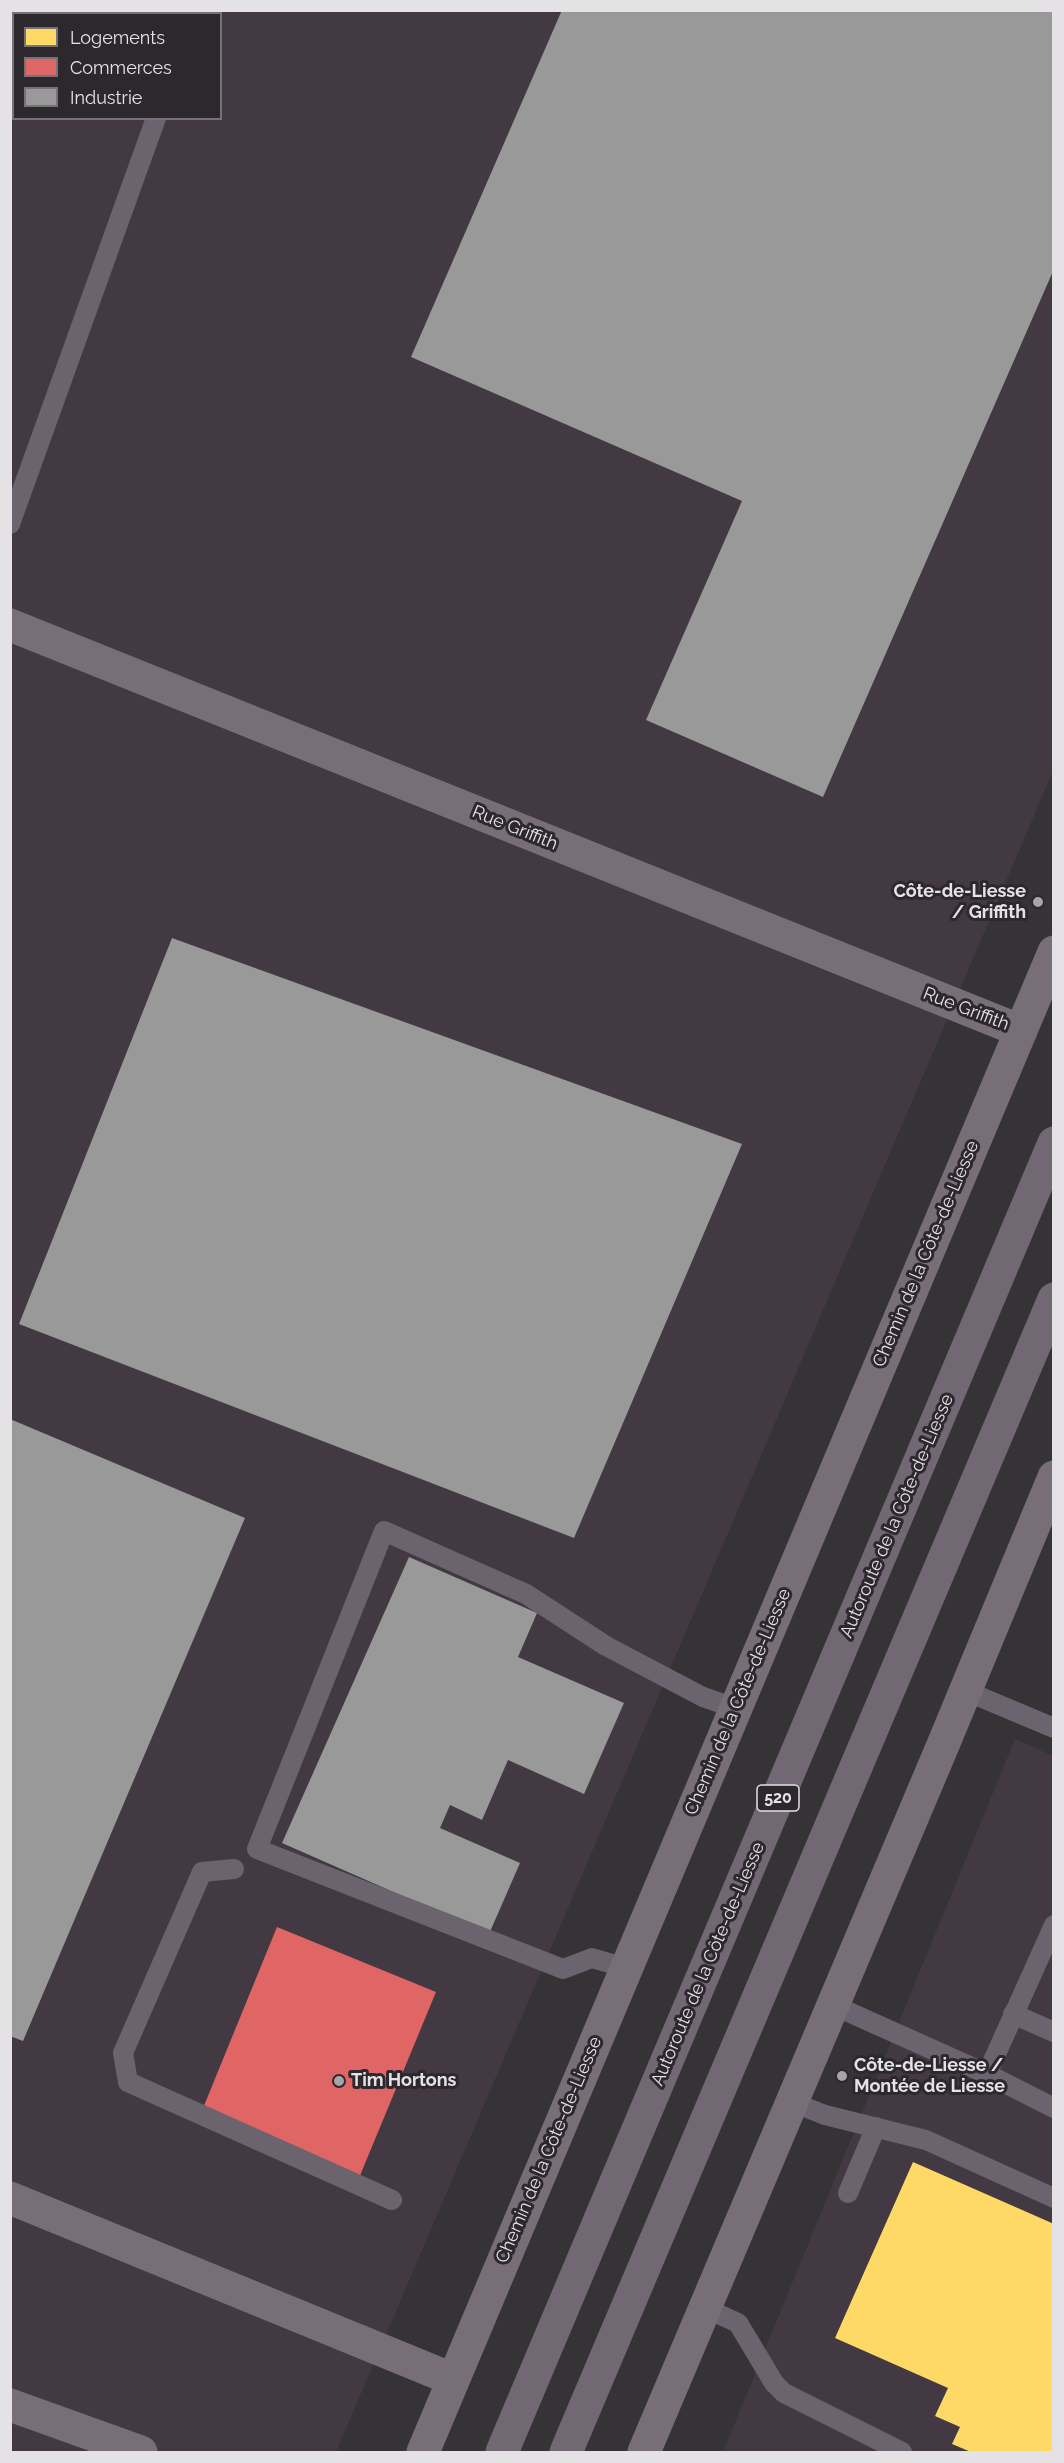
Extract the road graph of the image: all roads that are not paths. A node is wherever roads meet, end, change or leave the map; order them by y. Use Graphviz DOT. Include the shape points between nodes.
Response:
graph roads {
  1 [pos="155,120"];
  2 [pos="10,524"];
  3 [pos="10,625"];
  4 [pos="1053,952"];
  5 [pos="1020,1031"];
  6 [pos="1053,1143"];
  7 [pos="1053,1299"];
  8 [pos="1053,1477"];
  9 [pos="966,1691"];
  10 [pos="735,1708"];
  11 [pos="1052,1724"];
  12 [pos="234,1869"];
  13 [pos="1053,1925"];
  14 [pos="626,1968"];
  15 [pos="833,2005"];
  16 [pos="1013,2014"];
  17 [pos="1053,2032"];
  18 [pos="987,2074"];
  19 [pos="792,2102"];
  20 [pos="1053,2108"];
  21 [pos="876,2127"];
  22 [pos="848,2193"];
  23 [pos="10,2198"];
  24 [pos="1053,2198"];
  25 [pos="392,2200"];
  26 [pos="705,2308"];
  27 [pos="452,2379"];
  28 [pos="10,2404"];
  29 [pos="424,2451"];
  30 [pos="141,2452"];
  31 [pos="502,2452"];
  32 [pos="566,2452"];
  33 [pos="644,2452"];
  34 [pos="902,2452"];
  1 -- 2 [label="lane"];
  3 -- 5 [label="main road, Rue Griffith"];
  4 -- 5 [label="main road, Chemin de la Côte-de-Liesse"];
  5 -- 10 [label="main road, Chemin de la Côte-de-Liesse"];
  6 -- 31 [label="highway, Autoroute de la Côte-de-Liesse / 520"];
  7 -- 32 [label="highway"];
  8 -- 9 [label="main road"];
  9 -- 11 [label="lane"];
  9 -- 15 [label="main road"];
  10 -- 14 [label="main road, Chemin de la Côte-de-Liesse"];
  10 -- 14 [label="lane" via="703,1697 606,1646 526,1594 384,1530 257,1849 563,1969 592,1958"];
  12 -- 25 [label="lane" via="202,1872 123,2054 128,2082"];
  13 -- 16 [label="lane"];
  14 -- 27 [label="main road, Chemin de la Côte-de-Liesse"];
  15 -- 18 [label="lane"];
  15 -- 19 [label="main road"];
  16 -- 17 [label="lane"];
  16 -- 18 [label="lane"];
  18 -- 20 [label="lane"];
  19 -- 21 [label="lane" via="825,2115"];
  19 -- 26 [label="main road"];
  21 -- 22 [label="lane"];
  21 -- 24 [label="lane" via="926,2140"];
  23 -- 27 [label="main road"];
  26 -- 33 [label="main road"];
  26 -- 34 [label="lane" via="738,2323 767,2373 784,2393"];
  27 -- 29 [label="main road, Chemin de la Côte-de-Liesse"];
  28 -- 30 [label="main road"];
}
